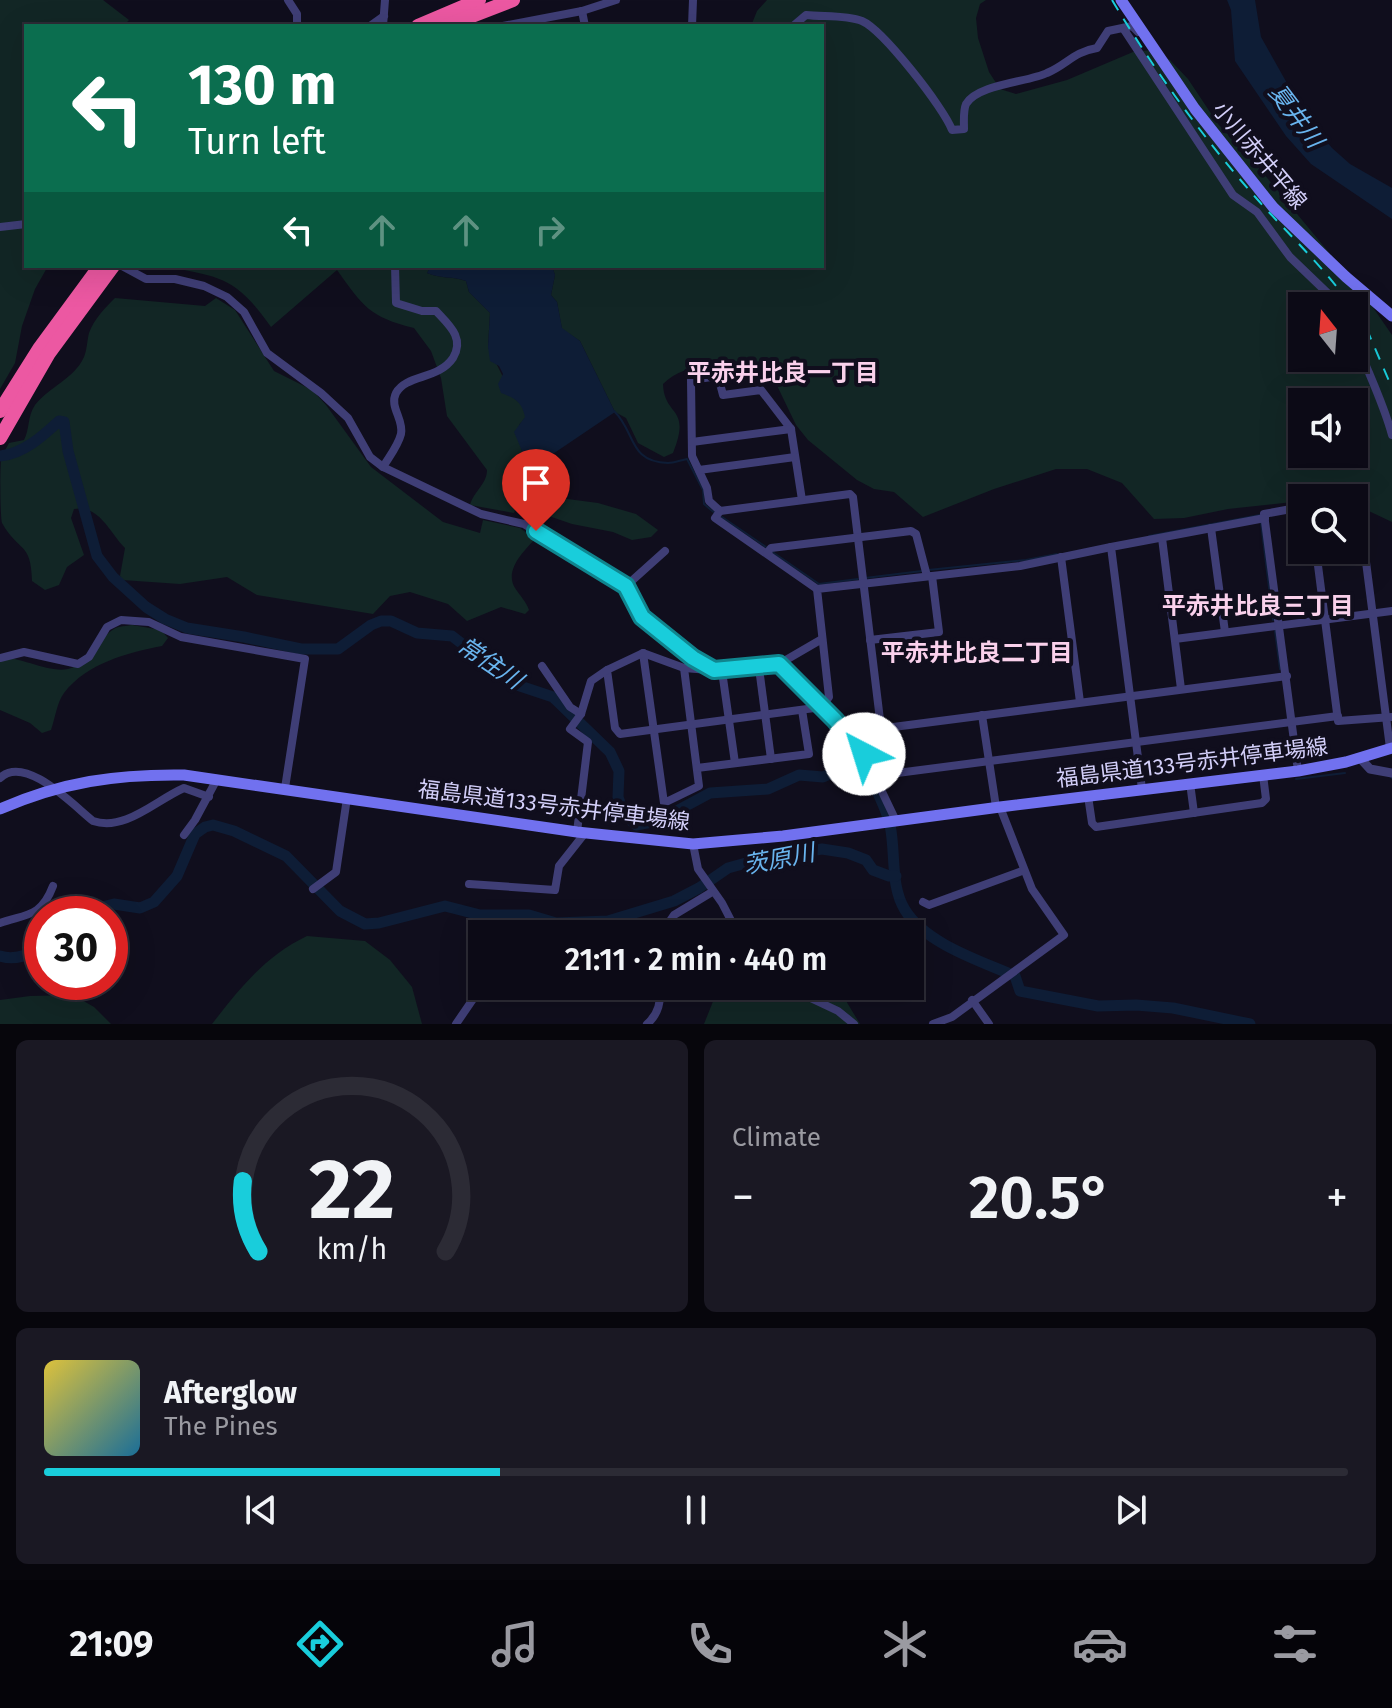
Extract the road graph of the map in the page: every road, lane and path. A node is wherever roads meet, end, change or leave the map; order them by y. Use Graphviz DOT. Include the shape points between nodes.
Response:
graph roads {
  1 [pos="288,0"];
  2 [pos="385,0"];
  3 [pos="479,0"];
  4 [pos="513,0"];
  5 [pos="616,0"];
  6 [pos="693,0"];
  7 [pos="1121,0"];
  8 [pos="582,11"];
  9 [pos="383,21"];
  10 [pos="297,24"];
  11 [pos="423,24"];
  12 [pos="451,24"];
  13 [pos="514,24"];
  14 [pos="585,24"];
  15 [pos="692,24"];
  16 [pos="795,24"];
  17 [pos="1123,28"];
  18 [pos="1148,38"];
  19 [pos="24,224"];
  20 [pos="0,227"];
  21 [pos="98,268"];
  22 [pos="112,268"];
  23 [pos="126,268"];
  24 [pos="395,268"];
  25 [pos="1326,292"];
  26 [pos="1392,316"];
  27 [pos="1367,372"];
  28 [pos="0,411"];
  29 [pos="791,429"];
  30 [pos="1392,435"];
  31 [pos="0,438"];
  32 [pos="692,442"];
  33 [pos="795,457"];
  34 [pos="383,467"];
  35 [pos="699,470"];
  36 [pos="802,500"];
  37 [pos="1288,510"];
  38 [pos="719,513"];
  39 [pos="1265,518"];
  40 [pos="1211,528"];
  41 [pos="858,537"];
  42 [pos="1162,538"];
  43 [pos="1111,547"];
  44 [pos="665,551"];
  45 [pos="769,551"];
  46 [pos="1061,557"];
  47 [pos="1318,564"];
  48 [pos="1366,564"];
  49 [pos="928,573"];
  50 [pos="863,580"];
  51 [pos="626,586"];
  52 [pos="817,589"];
  53 [pos="1392,611"];
  54 [pos="1372,613"];
  55 [pos="1326,619"];
  56 [pos="1280,626"];
  57 [pos="1225,632"];
  58 [pos="822,639"];
  59 [pos="1175,639"];
  60 [pos="870,640"];
  61 [pos="643,653"];
  62 [pos="0,658"];
  63 [pos="779,664"];
  64 [pos="542,666"];
  65 [pos="684,668"];
  66 [pos="759,668"];
  67 [pos="607,670"];
  68 [pos="718,671"];
  69 [pos="1287,676"];
  70 [pos="1181,689"];
  71 [pos="1130,696"];
  72 [pos="1080,702"];
  73 [pos="822,707"];
  74 [pos="802,710"];
  75 [pos="765,714"];
  76 [pos="982,715"];
  77 [pos="580,716"];
  78 [pos="1338,716"];
  79 [pos="1388,717"];
  80 [pos="729,719"];
  81 [pos="1293,722"];
  82 [pos="691,724"];
  83 [pos="881,728"];
  84 [pos="654,729"];
  85 [pos="847,733"];
  86 [pos="1136,742"];
  87 [pos="1391,748"];
  88 [pos="1360,758"];
  89 [pos="771,759"];
  90 [pos="989,761"];
  91 [pos="735,763"];
  92 [pos="697,768"];
  93 [pos="1298,771"];
  94 [pos="1392,773"];
  95 [pos="1263,775"];
  96 [pos="874,776"];
  97 [pos="0,778"];
  98 [pos="217,779"];
  99 [pos="1190,783"];
  100 [pos="285,788"];
  101 [pos="1142,789"];
  102 [pos="53,790"];
  103 [pos="1088,796"];
  104 [pos="209,797"];
  105 [pos="347,798"];
  106 [pos="998,807"];
  107 [pos="0,809"];
  108 [pos="1194,813"];
  109 [pos="891,821"];
  110 [pos="581,833"];
  111 [pos="184,835"];
  112 [pos="693,844"];
  113 [pos="1022,871"];
  114 [pos="469,884"];
  115 [pos="53,886"];
  116 [pos="317,886"];
  117 [pos="711,891"];
  118 [pos="923,902"];
  119 [pos="671,920"];
  120 [pos="731,920"];
  121 [pos="0,923"];
  122 [pos="471,1000"];
  123 [pos="660,1000"];
  124 [pos="815,1000"];
  125 [pos="972,1000"];
  126 [pos="456,1024"];
  127 [pos="647,1024"];
  128 [pos="854,1024"];
  129 [pos="933,1024"];
  130 [pos="989,1024"];
  1 -- 10 [label="street"];
  2 -- 9 [label="street"];
  3 -- 11 [label="highway"];
  4 -- 12 [label="highway"];
  5 -- 8 [label="street"];
  6 -- 15 [label="street"];
  7 -- 18 [label="main road, 小川赤井平線"];
  8 -- 13 [label="street"];
  8 -- 14 [label="street"];
  16 -- 17 [label="street" via="806,15 861,21 907,64 952,130 959,131 964,129 967,102 998,86 1045,75 1080,51 1097,48 1108,31"];
  17 -- 18 [label="street" via="1132,26"];
  17 -- 25 [label="street" via="1233,195 1257,212 1290,257"];
  18 -- 26 [label="main road, 小川赤井平線" via="1195,109 1273,207"];
  19 -- 20 [label="street"];
  21 -- 28 [label="highway"];
  22 -- 31 [label="highway" via="49,353"];
  23 -- 34 [label="street" via="146,279 175,279 227,297 244,312 267,353 348,418 370,457"];
  24 -- 34 [label="street" via="396,303 436,311 457,335 458,350 438,373 403,384 395,395 401,433"];
  27 -- 30 [label="street"];
  29 -- 32 [label="street"];
  29 -- 32 [label="street" via="761,390 723,395 718,376 691,380"];
  29 -- 33 [label="street"];
  32 -- 35 [label="street"];
  33 -- 35 [label="street"];
  33 -- 36 [label="street"];
  34 -- 51 [label="street" via="481,514 524,524"];
  35 -- 38 [label="street" via="709,501"];
  36 -- 38 [label="street"];
  36 -- 41 [label="street" via="850,494"];
  37 -- 39 [label="street" via="1264,514"];
  38 -- 45 [label="street" via="715,518"];
  39 -- 40 [label="street"];
  39 -- 56 [label="street"];
  40 -- 42 [label="street"];
  40 -- 57 [label="street"];
  41 -- 45 [label="street"];
  41 -- 49 [label="street" via="911,531"];
  41 -- 50 [label="street"];
  42 -- 43 [label="street"];
  42 -- 59 [label="street"];
  43 -- 46 [label="street"];
  43 -- 71 [label="street"];
  44 -- 51 [label="street"];
  45 -- 52 [label="street"];
  46 -- 49 [label="street" via="1020,566"];
  46 -- 72 [label="street"];
  47 -- 55 [label="street"];
  48 -- 54 [label="street"];
  49 -- 50 [label="street"];
  49 -- 60 [label="street" via="939,632"];
  50 -- 52 [label="street"];
  50 -- 60 [label="street"];
  51 -- 68 [label="street" via="642,617"];
  52 -- 58 [label="street"];
  53 -- 54 [label="street"];
  54 -- 55 [label="street"];
  54 -- 79 [label="street"];
  55 -- 56 [label="street"];
  55 -- 78 [label="street"];
  56 -- 57 [label="street"];
  56 -- 69 [label="street"];
  57 -- 59 [label="street"];
  58 -- 63 [label="street"];
  58 -- 73 [label="street" via="829,697"];
  59 -- 70 [label="street"];
  60 -- 83 [label="street"];
  61 -- 65 [label="street"];
  61 -- 67 [label="street"];
  61 -- 84 [label="street"];
  62 -- 100 [label="street" via="24,652 78,664 89,657 107,627 121,620 149,622 181,637 305,659"];
  63 -- 66 [label="street"];
  63 -- 73 [label="street"];
  64 -- 77 [label="street"];
  65 -- 68 [label="street"];
  65 -- 82 [label="street"];
  66 -- 68 [label="street"];
  66 -- 75 [label="street"];
  67 -- 77 [label="street" via="591,681"];
  67 -- 84 [label="street" via="615,728 620,734"];
  68 -- 80 [label="street"];
  69 -- 70 [label="street"];
  69 -- 81 [label="street"];
  70 -- 71 [label="street"];
  71 -- 72 [label="street"];
  71 -- 86 [label="street"];
  72 -- 76 [label="street"];
  73 -- 74 [label="street"];
  73 -- 85 [label="street"];
  74 -- 75 [label="street"];
  74 -- 89 [label="street" via="809,754"];
  75 -- 80 [label="street"];
  75 -- 89 [label="street"];
  76 -- 83 [label="street"];
  76 -- 90 [label="street"];
  77 -- 110 [label="street" via="570,729 588,742"];
  78 -- 79 [label="street" via="1343,722"];
  78 -- 81 [label="street"];
  79 -- 87 [label="street"];
  80 -- 82 [label="street"];
  80 -- 91 [label="street"];
  81 -- 86 [label="street"];
  81 -- 93 [label="street"];
  82 -- 84 [label="street"];
  82 -- 92 [label="street"];
  83 -- 85 [label="street"];
  84 -- 92 [label="street" via="664,803 699,786"];
  85 -- 96 [label="street"];
  86 -- 90 [label="street"];
  86 -- 101 [label="street"];
  87 -- 88 [label="main road, 福島県道133号赤井停車場線"];
  88 -- 93 [label="main road, 福島県道133号赤井停車場線"];
  88 -- 94 [label="street" via="1370,769"];
  89 -- 91 [label="street"];
  90 -- 96 [label="street"];
  90 -- 106 [label="street"];
  91 -- 92 [label="street"];
  93 -- 95 [label="main road, 福島県道133号赤井停車場線"];
  95 -- 99 [label="main road, 福島県道133号赤井停車場線"];
  95 -- 108 [label="street" via="1262,803"];
  96 -- 109 [label="street"];
  97 -- 102 [label="street" via="22,770"];
  98 -- 100 [label="main road, 福島県道133号赤井停車場線"];
  98 -- 102 [label="main road, 福島県道133号赤井停車場線" via="136,774"];
  98 -- 104 [label="street"];
  99 -- 101 [label="main road, 福島県道133号赤井停車場線"];
  99 -- 108 [label="street"];
  100 -- 105 [label="main road, 福島県道133号赤井停車場線"];
  101 -- 103 [label="main road, 福島県道133号赤井停車場線"];
  102 -- 104 [label="street" via="103,824 123,822 184,788"];
  102 -- 107 [label="main road, 福島県道133号赤井停車場線"];
  103 -- 106 [label="main road, 福島県道133号赤井停車場線"];
  103 -- 108 [label="street" via="1096,827"];
  104 -- 111 [label="street"];
  105 -- 110 [label="main road, 福島県道133号赤井停車場線"];
  105 -- 116 [label="street" via="336,872"];
  106 -- 109 [label="main road, 福島県道133号赤井停車場線"];
  106 -- 113 [label="street"];
  109 -- 112 [label="main road, 福島県道133号赤井停車場線"];
  110 -- 112 [label="main road, 福島県道133号赤井停車場線"];
  110 -- 114 [label="street" via="559,866 555,890"];
  112 -- 117 [label="street" via="694,858"];
  113 -- 118 [label="street" via="929,905"];
  113 -- 125 [label="street" via="1064,935"];
  115 -- 121 [label="street" via="31,915"];
  117 -- 119 [label="street"];
  117 -- 120 [label="street"];
  122 -- 126 [label="street"];
  123 -- 127 [label="street"];
  124 -- 128 [label="street"];
  125 -- 129 [label="street"];
  125 -- 130 [label="street"];
}
